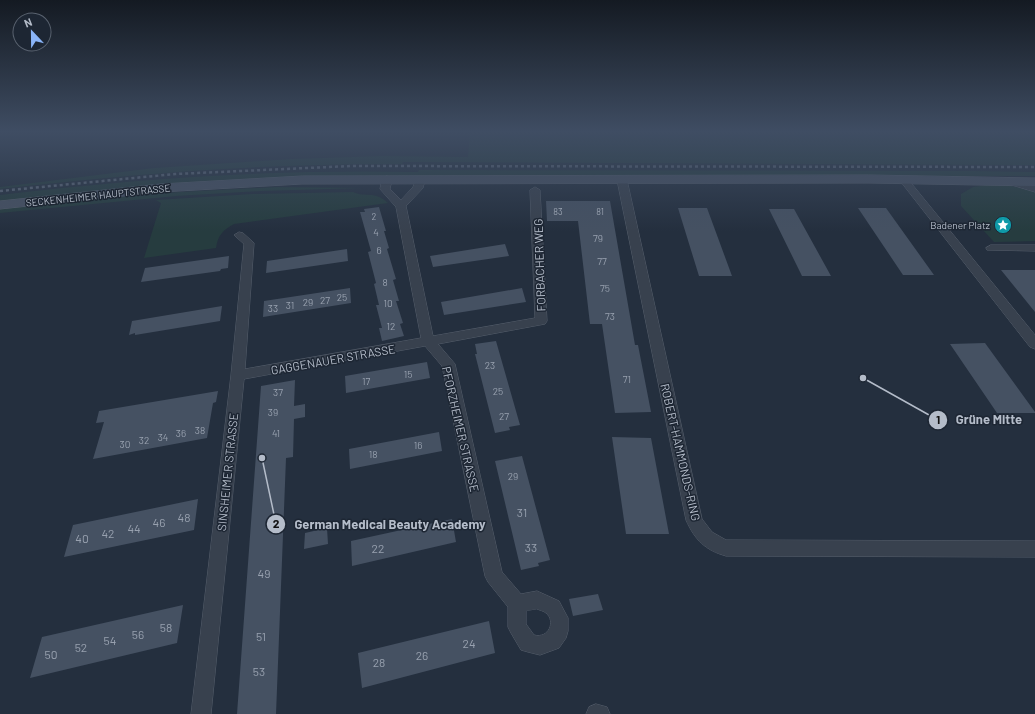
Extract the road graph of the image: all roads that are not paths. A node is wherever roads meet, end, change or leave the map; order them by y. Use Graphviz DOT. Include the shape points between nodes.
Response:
graph roads {
  1 [pos="387,179"];
  2 [pos="420,179"];
  3 [pos="622,180"];
  4 [pos="904,180"];
  5 [pos="1006,180"];
  6 [pos="1035,182"];
  7 [pos="1035,189"];
  8 [pos="535,190"];
  9 [pos="0,205"];
  10 [pos="401,206"];
  11 [pos="239,235"];
  12 [pos="991,248"];
  13 [pos="1035,248"];
  14 [pos="428,342"];
  15 [pos="1035,344"];
  16 [pos="238,375"];
  17 [pos="1035,548"];
  18 [pos="517,604"];
  19 [pos="201,714"];
  20 [pos="596,714"];
  21 [pos="600,714"];
  1 -- 2 [label="main road, SECKENHEIMER HAUPTSTRASSE"];
  1 -- 9 [label="main road, SECKENHEIMER HAUPTSTRASSE" via="302,180 161,188"];
  1 -- 10 [label="street" via="385,189"];
  2 -- 3 [label="main road, SECKENHEIMER HAUPTSTRASSE"];
  2 -- 10 [label="street" via="418,188"];
  3 -- 4 [label="main road, SECKENHEIMER HAUPTSTRASSE"];
  3 -- 17 [label="street, ROBERT-HAMMONDS-RING" via="694,520 705,539 726,548"];
  4 -- 5 [label="main road, SECKENHEIMER HAUPTSTRASSE"];
  4 -- 15 [label="street"];
  5 -- 6 [label="main road, SECKENHEIMER HAUPTSTRASSE"];
  5 -- 7 [label="street"];
  8 -- 14 [label="street, FORBACHER WEG" via="541,321"];
  10 -- 14 [label="street"];
  11 -- 16 [label="street, SINSHEIMER STRASSE" via="249,243"];
  12 -- 13 [label="street"];
  14 -- 16 [label="street, GAGGENAUER STRASSE"];
  14 -- 18 [label="street, PFORZHEIMER STRASSE" via="448,364 494,576"];
  16 -- 19 [label="street, SINSHEIMER STRASSE"];
  20 -- 21 [label="street"];
}
